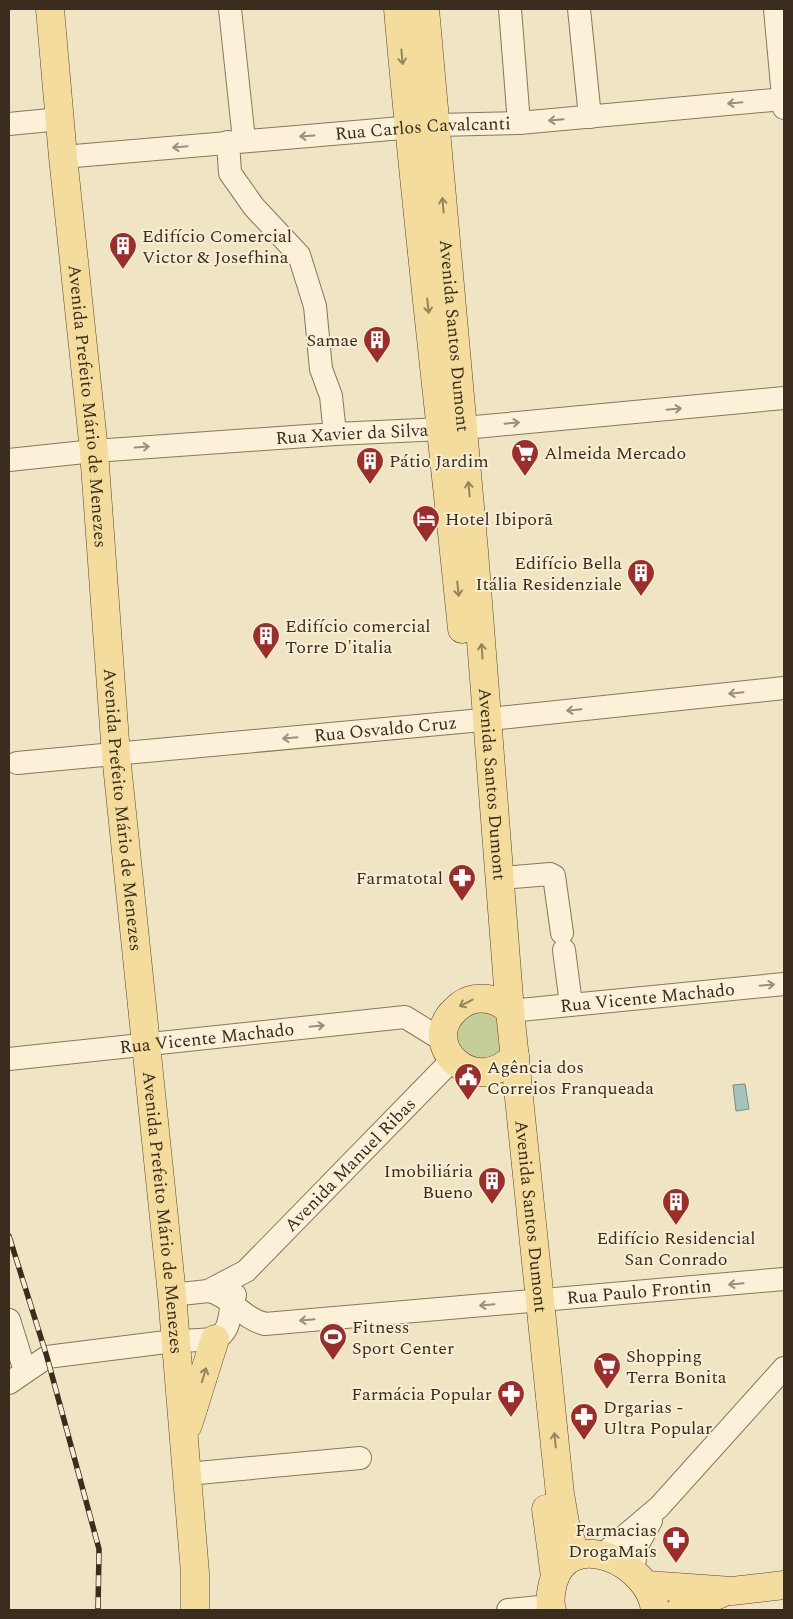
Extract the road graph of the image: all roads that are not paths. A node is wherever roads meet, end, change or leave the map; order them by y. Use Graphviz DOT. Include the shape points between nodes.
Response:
graph roads {
  1 [pos="50,9"];
  2 [pos="230,9"];
  3 [pos="398,9"];
  4 [pos="425,9"];
  5 [pos="510,9"];
  6 [pos="579,9"];
  7 [pos="775,9"];
  8 [pos="784,99"];
  9 [pos="784,108"];
  10 [pos="590,116"];
  11 [pos="60,119"];
  12 [pos="519,123"];
  13 [pos="9,124"];
  14 [pos="437,125"];
  15 [pos="408,128"];
  16 [pos="236,141"];
  17 [pos="63,157"];
  18 [pos="436,271"];
  19 [pos="784,398"];
  20 [pos="453,428"];
  21 [pos="335,434"];
  22 [pos="94,451"];
  23 [pos="9,460"];
  24 [pos="784,688"];
  25 [pos="479,720"];
  26 [pos="116,755"];
  27 [pos="17,763"];
  28 [pos="501,878"];
  29 [pos="784,984"];
  30 [pos="570,1004"];
  31 [pos="503,1006"];
  32 [pos="147,1044"];
  33 [pos="448,1050"];
  34 [pos="9,1059"];
  35 [pos="506,1063"];
  36 [pos="246,1271"];
  37 [pos="784,1279"];
  38 [pos="208,1291"];
  39 [pos="172,1295"];
  40 [pos="531,1301"];
  41 [pos="230,1305"];
  42 [pos="9,1320"];
  43 [pos="215,1339"];
  44 [pos="175,1342"];
  45 [pos="784,1368"];
  46 [pos="17,1377"];
  47 [pos="184,1439"];
  48 [pos="360,1458"];
  49 [pos="187,1474"];
  50 [pos="659,1507"];
  51 [pos="588,1556"];
  52 [pos="555,1577"];
  53 [pos="640,1578"];
  54 [pos="784,1585"];
  55 [pos="732,1591"];
  56 [pos="551,1608"];
  57 [pos="195,1610"];
  58 [pos="508,1610"];
  59 [pos="655,1610"];
  60 [pos="680,1610"];
  1 -- 11 [label="main road, Avenida Prefeito Mário de Menezes"];
  2 -- 16 [label="street"];
  3 -- 15 [label="main road, Avenida Santos Dumont, one-way"];
  4 -- 14 [label="main road, Avenida Santos Dumont"];
  5 -- 12 [label="street"];
  6 -- 10 [label="street"];
  7 -- 8 [label="street"];
  8 -- 9 [label="street"];
  8 -- 10 [label="street, Rua Carlos Cavalcanti, one-way"];
  10 -- 12 [label="street, Rua Carlos Cavalcanti, one-way"];
  11 -- 13 [label="street"];
  11 -- 17 [label="main road, Avenida Prefeito Mário de Menezes"];
  12 -- 14 [label="street, Rua Carlos Cavalcanti"];
  14 -- 15 [label="street, Rua Carlos Cavalcanti"];
  18 -- 14 [label="main road, Avenida Santos Dumont, one-way"];
  15 -- 16 [label="street, Rua Carlos Cavalcanti, one-way"];
  15 -- 18 [label="main road, Avenida Santos Dumont"];
  16 -- 17 [label="street, Rua Carlos Cavalcanti, one-way"];
  16 -- 21 [label="street" via="230,173 254,207 300,255 314,306 321,369 331,396"];
  17 -- 22 [label="main road, Avenida Prefeito Mário de Menezes"];
  18 -- 20 [label="main road, Avenida Santos Dumont"];
  20 -- 19 [label="street, Rua Xavier da Silva, one-way"];
  20 -- 21 [label="street, Rua Xavier da Silva"];
  20 -- 25 [label="main road, Avenida Santos Dumont"];
  22 -- 21 [label="street, Rua Xavier da Silva, one-way"];
  22 -- 23 [label="street, Rua Xavier da Silva"];
  22 -- 26 [label="main road, Avenida Prefeito Mário de Menezes"];
  24 -- 25 [label="street, Rua Osvaldo Cruz, one-way"];
  25 -- 26 [label="street, Rua Osvaldo Cruz, one-way"];
  25 -- 28 [label="main road, Avenida Santos Dumont"];
  25 -- 31 [label="main road, Avenida Santos Dumont"];
  26 -- 27 [label="street, Rua Osvaldo Cruz"];
  26 -- 32 [label="main road, Avenida Prefeito Mário de Menezes"];
  28 -- 30 [label="street" via="554,876"];
  28 -- 31 [label="main road, Avenida Santos Dumont"];
  30 -- 29 [label="street, Rua Vicente Machado, one-way"];
  30 -- 31 [label="street, Rua Vicente Machado"];
  31 -- 33 [label="main road, one-way" via="484,998 461,1004 447,1021"];
  31 -- 35 [label="main road, Avenida Santos Dumont"];
  32 -- 33 [label="street, Rua Vicente Machado, one-way" via="405,1018"];
  32 -- 34 [label="street, Rua Vicente Machado"];
  32 -- 39 [label="main road, Avenida Prefeito Mário de Menezes"];
  33 -- 35 [label="main road" via="462,1068 474,1073 486,1073"];
  33 -- 36 [label="street, Avenida Manuel Ribas"];
  35 -- 40 [label="main road, Avenida Santos Dumont"];
  36 -- 38 [label="street, Avenida Manuel Ribas"];
  36 -- 41 [label="street, Avenida Manuel Ribas"];
  37 -- 40 [label="street, Rua Paulo Frontin, one-way"];
  38 -- 39 [label="street, Avenida Manuel Ribas"];
  38 -- 41 [label="street" via="222,1296"];
  39 -- 44 [label="main road, Avenida Prefeito Mário de Menezes"];
  40 -- 41 [label="street, Rua Paulo Frontin, one-way" via="264,1324 253,1321"];
  51 -- 40 [label="main road, Avenida Santos Dumont, one-way" via="567,1530"];
  40 -- 52 [label="main road, Avenida Santos Dumont"];
  41 -- 43 [label="street, Avenida Manuel Ribas" via="228,1326"];
  42 -- 46 [label="street"];
  43 -- 44 [label="street"];
  47 -- 43 [label="main road, one-way"];
  44 -- 46 [label="street" via="47,1357"];
  44 -- 47 [label="main road, Avenida Prefeito Mário de Menezes"];
  45 -- 50 [label="street"];
  47 -- 49 [label="main road, Avenida Prefeito Mário de Menezes"];
  48 -- 49 [label="street"];
  49 -- 57 [label="main road, Avenida Prefeito Mário de Menezes"];
  50 -- 51 [label="street"];
  50 -- 53 [label="street" via="637,1546"];
  51 -- 52 [label="main road" via="564,1564"];
  51 -- 53 [label="main road" via="621,1563"];
  52 -- 56 [label="main road, Avenida Santos Dumont"];
  53 -- 55 [label="main road"];
  53 -- 59 [label="main road"];
  54 -- 55 [label="main road"];
  55 -- 60 [label="main road"];
  56 -- 58 [label="street"];
}
